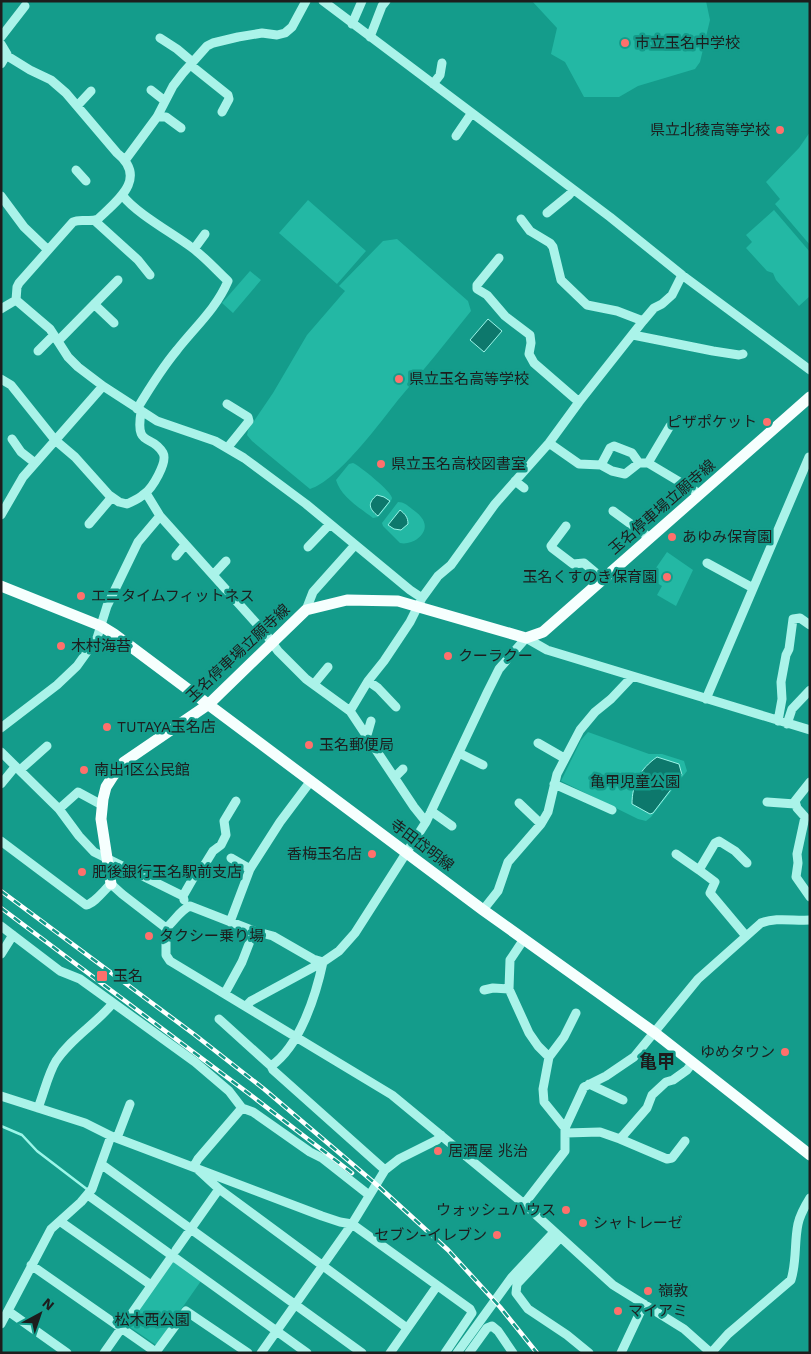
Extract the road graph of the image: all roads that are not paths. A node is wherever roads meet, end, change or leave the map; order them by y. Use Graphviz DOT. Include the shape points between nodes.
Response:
graph roads {
  1 [pos="306,1"];
  2 [pos="323,1"];
  3 [pos="362,1"];
  4 [pos="386,1"];
  5 [pos="25,6"];
  6 [pos="352,24"];
  7 [pos="1,37"];
  8 [pos="238,37"];
  9 [pos="370,37"];
  10 [pos="160,38"];
  11 [pos="1,44"];
  12 [pos="238,47"];
  13 [pos="4,53"];
  14 [pos="442,63"];
  15 [pos="1,64"];
  16 [pos="191,64"];
  17 [pos="433,84"];
  18 [pos="151,90"];
  19 [pos="91,91"];
  20 [pos="165,102"];
  21 [pos="78,105"];
  22 [pos="222,112"];
  23 [pos="471,114"];
  24 [pos="157,117"];
  25 [pos="181,128"];
  26 [pos="456,136"];
  27 [pos="126,160"];
  28 [pos="76,170"];
  29 [pos="86,181"];
  30 [pos="573,190"];
  31 [pos="1,196"];
  32 [pos="123,196"];
  33 [pos="547,213"];
  34 [pos="521,219"];
  35 [pos="95,221"];
  36 [pos="205,234"];
  37 [pos="47,249"];
  38 [pos="194,249"];
  39 [pos="499,258"];
  40 [pos="150,275"];
  41 [pos="682,275"];
  42 [pos="118,280"];
  43 [pos="16,300"];
  44 [pos="94,304"];
  45 [pos="1,310"];
  46 [pos="643,321"];
  47 [pos="114,324"];
  48 [pos="633,336"];
  49 [pos="56,338"];
  50 [pos="38,351"];
  51 [pos="743,354"];
  52 [pos="810,370"];
  53 [pos="1,379"];
  54 [pos="103,386"];
  55 [pos="810,397"];
  56 [pos="579,402"];
  57 [pos="227,404"];
  58 [pos="140,411"];
  59 [pos="670,426"];
  60 [pos="12,439"];
  61 [pos="55,440"];
  62 [pos="549,444"];
  63 [pos="228,447"];
  64 [pos="809,457"];
  65 [pos="35,463"];
  66 [pos="644,463"];
  67 [pos="601,465"];
  68 [pos="515,481"];
  69 [pos="524,488"];
  70 [pos="146,493"];
  71 [pos="700,494"];
  72 [pos="112,497"];
  73 [pos="613,511"];
  74 [pos="1,515"];
  75 [pos="160,516"];
  76 [pos="90,524"];
  77 [pos="330,524"];
  78 [pos="566,526"];
  79 [pos="650,538"];
  80 [pos="185,545"];
  81 [pos="355,545"];
  82 [pos="308,547"];
  83 [pos="176,556"];
  84 [pos="226,561"];
  85 [pos="707,563"];
  86 [pos="213,575"];
  87 [pos="603,579"];
  88 [pos="1,586"];
  89 [pos="752,588"];
  90 [pos="420,603"];
  91 [pos="306,610"];
  92 [pos="810,625"];
  93 [pos="101,626"];
  94 [pos="526,638"];
  95 [pos="271,643"];
  96 [pos="328,667"];
  97 [pos="631,676"];
  98 [pos="368,681"];
  99 [pos="314,684"];
  100 [pos="810,690"];
  101 [pos="706,699"];
  102 [pos="209,704"];
  103 [pos="396,707"];
  104 [pos="350,711"];
  105 [pos="371,721"];
  106 [pos="782,722"];
  107 [pos="1,728"];
  108 [pos="810,730"];
  109 [pos="367,735"];
  110 [pos="538,742"];
  111 [pos="46,746"];
  112 [pos="1,752"];
  113 [pos="459,753"];
  114 [pos="564,758"];
  115 [pos="483,765"];
  116 [pos="17,768"];
  117 [pos="403,769"];
  118 [pos="395,777"];
  119 [pos="310,782"];
  120 [pos="810,782"];
  121 [pos="1,784"];
  122 [pos="554,784"];
  123 [pos="236,801"];
  124 [pos="767,802"];
  125 [pos="519,804"];
  126 [pos="795,804"];
  127 [pos="102,805"];
  128 [pos="59,809"];
  129 [pos="612,810"];
  130 [pos="431,811"];
  131 [pos="808,819"];
  132 [pos="426,822"];
  133 [pos="541,824"];
  134 [pos="452,826"];
  135 [pos="1,841"];
  136 [pos="408,853"];
  137 [pos="676,854"];
  138 [pos="231,858"];
  139 [pos="108,859"];
  140 [pos="198,862"];
  141 [pos="747,863"];
  142 [pos="250,870"];
  143 [pos="699,870"];
  144 [pos="195,874"];
  145 [pos="112,884"];
  146 [pos="806,885"];
  147 [pos="183,896"];
  148 [pos="810,897"];
  149 [pos="186,907"];
  150 [pos="483,910"];
  151 [pos="810,920"];
  152 [pos="230,922"];
  153 [pos="1,926"];
  154 [pos="166,928"];
  155 [pos="254,931"];
  156 [pos="13,935"];
  157 [pos="746,936"];
  158 [pos="524,939"];
  159 [pos="1,954"];
  160 [pos="323,962"];
  161 [pos="509,989"];
  162 [pos="484,990"];
  163 [pos="225,993"];
  164 [pos="113,1003"];
  165 [pos="246,1006"];
  166 [pos="576,1013"];
  167 [pos="219,1019"];
  168 [pos="655,1033"];
  169 [pos="296,1036"];
  170 [pos="550,1057"];
  171 [pos="693,1062"];
  172 [pos="271,1066"];
  173 [pos="589,1084"];
  174 [pos="1,1096"];
  175 [pos="622,1100"];
  176 [pos="130,1104"];
  177 [pos="38,1108"];
  178 [pos="242,1108"];
  179 [pos="565,1131"];
  180 [pos="441,1135"];
  181 [pos="114,1137"];
  182 [pos="620,1139"];
  183 [pos="685,1141"];
  184 [pos="810,1155"];
  185 [pos="101,1164"];
  186 [pos="194,1166"];
  187 [pos="385,1170"];
  188 [pos="219,1189"];
  189 [pos="90,1192"];
  190 [pos="369,1195"];
  191 [pos="810,1198"];
  192 [pos="524,1204"];
  193 [pos="60,1222"];
  194 [pos="352,1224"];
  195 [pos="191,1229"];
  196 [pos="557,1235"];
  197 [pos="174,1253"];
  198 [pos="32,1265"];
  199 [pos="323,1266"];
  200 [pos="151,1285"];
  201 [pos="437,1286"];
  202 [pos="295,1304"];
  203 [pos="644,1304"];
  204 [pos="8,1311"];
  205 [pos="1,1324"];
  206 [pos="121,1328"];
  207 [pos="278,1328"];
  208 [pos="407,1328"];
  209 [pos="67,1353"];
  210 [pos="104,1353"];
  211 [pos="157,1353"];
  212 [pos="248,1353"];
  213 [pos="261,1353"];
  214 [pos="307,1353"];
  215 [pos="362,1353"];
  216 [pos="390,1353"];
  217 [pos="445,1353"];
  218 [pos="457,1353"];
  219 [pos="469,1353"];
  220 [pos="512,1353"];
  221 [pos="589,1353"];
  222 [pos="621,1353"];
  223 [pos="711,1353"];
  1 -- 8 [label="street" via="292,27 285,33"];
  2 -- 6 [label="street"];
  3 -- 6 [label="street"];
  4 -- 9 [label="street"];
  5 -- 7 [label="street"];
  6 -- 9 [label="street"];
  8 -- 12 [label="street"];
  8 -- 16 [label="street" via="213,43"];
  9 -- 17 [label="street"];
  10 -- 16 [label="street"];
  11 -- 13 [label="street" via="7,51"];
  13 -- 15 [label="street"];
  13 -- 21 [label="street" via="51,80"];
  14 -- 17 [label="street" via="440,75"];
  16 -- 20 [label="street"];
  16 -- 22 [label="street" via="228,95"];
  17 -- 23 [label="street"];
  18 -- 20 [label="street"];
  19 -- 21 [label="street"];
  20 -- 24 [label="street"];
  21 -- 27 [label="street"];
  23 -- 26 [label="street"];
  23 -- 30 [label="street"];
  24 -- 25 [label="street" via="166,117"];
  24 -- 27 [label="street"];
  27 -- 32 [label="street" via="132,174"];
  28 -- 29 [label="street"];
  30 -- 33 [label="street"];
  30 -- 41 [label="street"];
  31 -- 37 [label="street" via="24,228"];
  32 -- 35 [label="street"];
  32 -- 38 [label="street"];
  34 -- 46 [label="street" via="530,231 550,243 561,280 587,305"];
  35 -- 37 [label="street" via="73,222"];
  35 -- 40 [label="street"];
  36 -- 38 [label="street"];
  37 -- 43 [label="street" via="19,283"];
  38 -- 58 [label="street" via="228,281 215,304 148,391"];
  39 -- 56 [label="street" via="477,289 530,335 529,354 534,363"];
  41 -- 46 [label="street" via="672,295"];
  41 -- 52 [label="street"];
  42 -- 44 [label="street"];
  43 -- 45 [label="street"];
  43 -- 49 [label="street"];
  44 -- 47 [label="street"];
  44 -- 49 [label="street"];
  46 -- 48 [label="street"];
  48 -- 51 [label="street"];
  48 -- 56 [label="street"];
  49 -- 50 [label="street"];
  49 -- 54 [label="street" via="68,357"];
  53 -- 61 [label="street" via="11,385"];
  54 -- 58 [label="street"];
  54 -- 61 [label="street"];
  55 -- 71 [label="main road, 玉名停車場立願寺線"];
  56 -- 62 [label="street"];
  57 -- 63 [label="street" via="248,417 249,421"];
  58 -- 63 [label="street" via="157,421"];
  58 -- 70 [label="street" via="143,438 162,451 165,458"];
  59 -- 66 [label="street"];
  60 -- 65 [label="street"];
  61 -- 65 [label="street"];
  61 -- 72 [label="street"];
  62 -- 67 [label="street" via="579,464"];
  62 -- 68 [label="street"];
  63 -- 77 [label="street"];
  64 -- 89 [label="street"];
  65 -- 74 [label="street"];
  66 -- 67 [label="street" via="624,474"];
  66 -- 67 [label="street" via="632,453 614,446"];
  66 -- 71 [label="street"];
  68 -- 69 [label="street"];
  68 -- 90 [label="street"];
  70 -- 72 [label="street" via="127,504"];
  70 -- 75 [label="street"];
  71 -- 79 [label="main road, 玉名停車場立願寺線"];
  72 -- 76 [label="street"];
  73 -- 79 [label="street"];
  75 -- 80 [label="street"];
  75 -- 93 [label="street" via="138,542 107,606"];
  77 -- 81 [label="street"];
  77 -- 82 [label="street"];
  78 -- 87 [label="street" via="552,548 573,564 584,563"];
  79 -- 87 [label="main road, 玉名停車場立願寺線"];
  80 -- 83 [label="street"];
  80 -- 86 [label="street"];
  81 -- 90 [label="street" via="410,590"];
  81 -- 91 [label="street" via="313,592"];
  84 -- 86 [label="street"];
  85 -- 89 [label="street"];
  86 -- 95 [label="street"];
  87 -- 94 [label="main road, 玉名停車場立願寺線" via="543,632"];
  88 -- 93 [label="main road, 寺田岱明線"];
  89 -- 101 [label="street"];
  90 -- 91 [label="main road, 玉名停車場立願寺線" via="347,600"];
  90 -- 94 [label="main road, 玉名停車場立願寺線"];
  90 -- 98 [label="street" via="402,635"];
  91 -- 95 [label="main road, 玉名停車場立願寺線"];
  92 -- 106 [label="street" via="800,618 793,619 781,682"];
  93 -- 102 [label="main road, 寺田岱明線"];
  93 -- 107 [label="street" via="97,638 77,666"];
  94 -- 97 [label="street" via="547,650"];
  94 -- 113 [label="street" via="499,669"];
  95 -- 99 [label="street"];
  95 -- 102 [label="main road, 玉名停車場立願寺線"];
  96 -- 99 [label="street"];
  97 -- 101 [label="street"];
  97 -- 114 [label="street" via="580,730"];
  98 -- 103 [label="street"];
  98 -- 104 [label="street"];
  99 -- 104 [label="street"];
  100 -- 106 [label="street"];
  101 -- 106 [label="street"];
  102 -- 119 [label="main road, 寺田岱明線"];
  102 -- 127 [label="main road, 玉名停車場立願寺線" via="124,762 112,776"];
  104 -- 109 [label="street"];
  105 -- 109 [label="street"];
  106 -- 108 [label="street"];
  109 -- 118 [label="street"];
  110 -- 114 [label="street"];
  111 -- 116 [label="street"];
  112 -- 116 [label="street"];
  113 -- 115 [label="street"];
  113 -- 130 [label="street"];
  114 -- 122 [label="street"];
  116 -- 121 [label="street"];
  116 -- 128 [label="street"];
  117 -- 118 [label="street"];
  118 -- 132 [label="street"];
  119 -- 136 [label="main road, 寺田岱明線"];
  119 -- 142 [label="street"];
  120 -- 126 [label="street" via="796,798"];
  122 -- 129 [label="street"];
  122 -- 133 [label="street" via="548,812"];
  123 -- 144 [label="street" via="224,821 226,830 221,845"];
  124 -- 126 [label="street"];
  125 -- 133 [label="street"];
  126 -- 131 [label="street"];
  127 -- 128 [label="street" via="78,792"];
  127 -- 139 [label="main road, 玉名停車場立願寺線" via="101,819"];
  128 -- 139 [label="street" via="94,852"];
  130 -- 132 [label="street"];
  130 -- 134 [label="street"];
  131 -- 146 [label="street" via="797,854 796,877"];
  132 -- 136 [label="street"];
  133 -- 150 [label="street" via="508,862 498,891"];
  135 -- 145 [label="street" via="86,905"];
  136 -- 150 [label="main road, 寺田岱明線"];
  136 -- 160 [label="street" via="355,933 339,951"];
  137 -- 143 [label="street"];
  138 -- 142 [label="street"];
  139 -- 145 [label="main road, 玉名停車場立願寺線"];
  139 -- 147 [label="street"];
  140 -- 144 [label="street"];
  141 -- 143 [label="street" via="719,842 715,843"];
  142 -- 152 [label="street"];
  143 -- 157 [label="street" via="715,882 710,893"];
  144 -- 147 [label="street"];
  145 -- 154 [label="street"];
  146 -- 148 [label="street"];
  147 -- 149 [label="street"];
  149 -- 152 [label="street"];
  149 -- 154 [label="street"];
  150 -- 158 [label="main road, 寺田岱明線"];
  151 -- 157 [label="street" via="767,920"];
  152 -- 155 [label="street"];
  153 -- 156 [label="street"];
  154 -- 163 [label="street" via="166,955 170,961"];
  155 -- 160 [label="street" via="273,936"];
  155 -- 163 [label="street"];
  156 -- 159 [label="street"];
  156 -- 164 [label="street" via="60,971 80,979"];
  157 -- 168 [label="street" via="698,980"];
  158 -- 161 [label="street" via="510,960"];
  158 -- 168 [label="main road, 寺田岱明線"];
  160 -- 165 [label="street" via="251,1000"];
  160 -- 169 [label="street" via="309,1013"];
  161 -- 162 [label="street"];
  161 -- 170 [label="street" via="529,1033"];
  163 -- 165 [label="street"];
  164 -- 177 [label="street" via="56,1062"];
  164 -- 178 [label="street" via="195,1062 229,1090"];
  165 -- 169 [label="street"];
  166 -- 170 [label="street"];
  167 -- 172 [label="street"];
  168 -- 171 [label="main road, 寺田岱明線"];
  168 -- 173 [label="street" via="630,1060"];
  169 -- 172 [label="street"];
  169 -- 180 [label="street" via="392,1095"];
  170 -- 179 [label="street" via="543,1089 544,1102"];
  171 -- 182 [label="street" via="687,1070 652,1094 648,1108"];
  171 -- 184 [label="main road, 寺田岱明線"];
  172 -- 187 [label="street"];
  173 -- 175 [label="street"];
  173 -- 179 [label="street" via="582,1089"];
  174 -- 177 [label="street"];
  176 -- 181 [label="street"];
  177 -- 181 [label="street" via="85,1123"];
  178 -- 186 [label="street"];
  178 -- 190 [label="street" via="322,1158"];
  179 -- 182 [label="street" via="600,1132"];
  179 -- 192 [label="street" via="565,1151"];
  180 -- 187 [label="street"];
  180 -- 192 [label="street"];
  181 -- 185 [label="street"];
  181 -- 186 [label="street"];
  182 -- 183 [label="street" via="667,1158 672,1158"];
  185 -- 189 [label="street"];
  185 -- 195 [label="street"];
  186 -- 188 [label="street"];
  186 -- 194 [label="street" via="322,1216"];
  187 -- 190 [label="street"];
  188 -- 195 [label="street"];
  188 -- 199 [label="street"];
  189 -- 193 [label="street"];
  189 -- 197 [label="street"];
  190 -- 194 [label="street"];
  191 -- 223 [label="street" via="798,1225 791,1280 728,1334"];
  192 -- 196 [label="street"];
  193 -- 198 [label="street" via="51,1229"];
  193 -- 200 [label="street"];
  194 -- 199 [label="street"];
  194 -- 201 [label="street"];
  195 -- 197 [label="street"];
  195 -- 202 [label="street"];
  196 -- 203 [label="street" via="613,1285"];
  196 -- 218 [label="street" via="512,1278"];
  196 -- 221 [label="street" via="517,1284 516,1293 528,1310"];
  197 -- 200 [label="street"];
  197 -- 207 [label="street"];
  198 -- 204 [label="street"];
  198 -- 206 [label="street"];
  199 -- 202 [label="street"];
  199 -- 208 [label="street"];
  200 -- 206 [label="street"];
  201 -- 208 [label="street"];
  201 -- 217 [label="street" via="472,1313"];
  202 -- 207 [label="street"];
  202 -- 215 [label="street"];
  203 -- 222 [label="street"];
  203 -- 223 [label="street" via="684,1329"];
  204 -- 205 [label="street"];
  204 -- 209 [label="street"];
  206 -- 210 [label="street"];
  206 -- 211 [label="street"];
  207 -- 213 [label="street"];
  207 -- 214 [label="street"];
  208 -- 216 [label="street"];
  211 -- 212 [label="street" via="186,1311"];
  219 -- 220 [label="street" via="487,1328 492,1326"];
}
